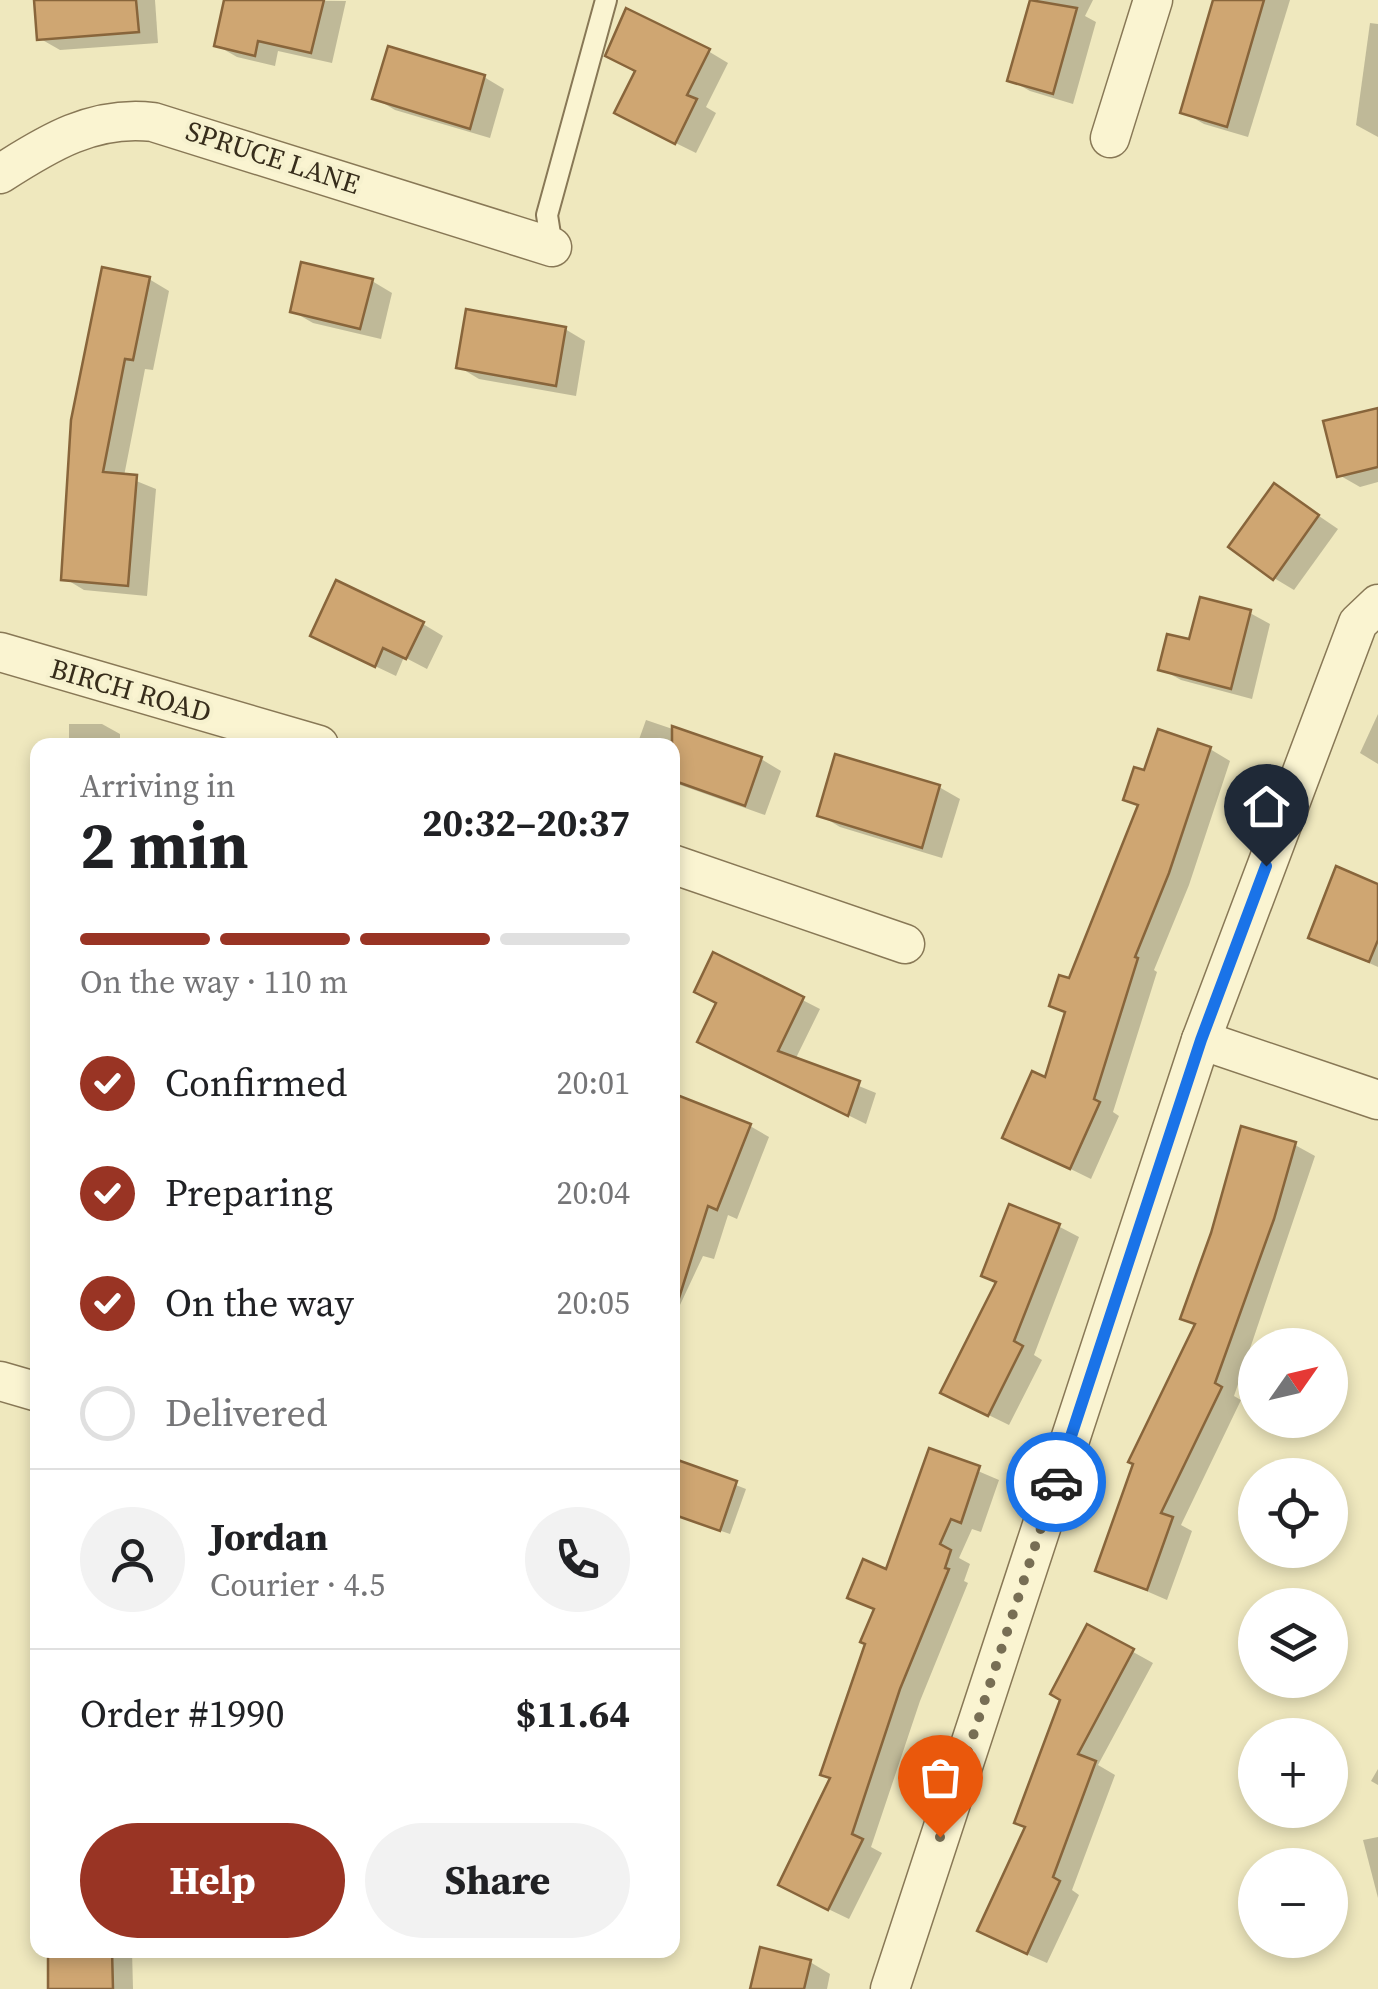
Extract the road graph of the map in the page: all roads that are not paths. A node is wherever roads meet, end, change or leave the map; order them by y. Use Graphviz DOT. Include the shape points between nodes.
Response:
graph roads {
  1 [pos="606,0"];
  2 [pos="1153,0"];
  3 [pos="1110,138"];
  4 [pos="0,174"];
  5 [pos="552,247"];
  6 [pos="1378,604"];
  7 [pos="0,652"];
  8 [pos="295,738"];
  9 [pos="680,867"];
  10 [pos="905,944"];
  11 [pos="1201,1040"];
  12 [pos="1378,1100"];
  13 [pos="0,1381"];
  14 [pos="30,1390"];
  15 [pos="890,1989"];
  1 -- 5 [label="lane" via="547,215"];
  2 -- 3 [label="street"];
  4 -- 5 [label="street, SPRUCE LANE" via="81,128 122,118 153,122"];
  6 -- 11 [label="street" via="1358,623"];
  7 -- 8 [label="street, BIRCH ROAD"];
  9 -- 10 [label="street"];
  11 -- 12 [label="street"];
  11 -- 15 [label="street"];
  13 -- 14 [label="street"];
}
